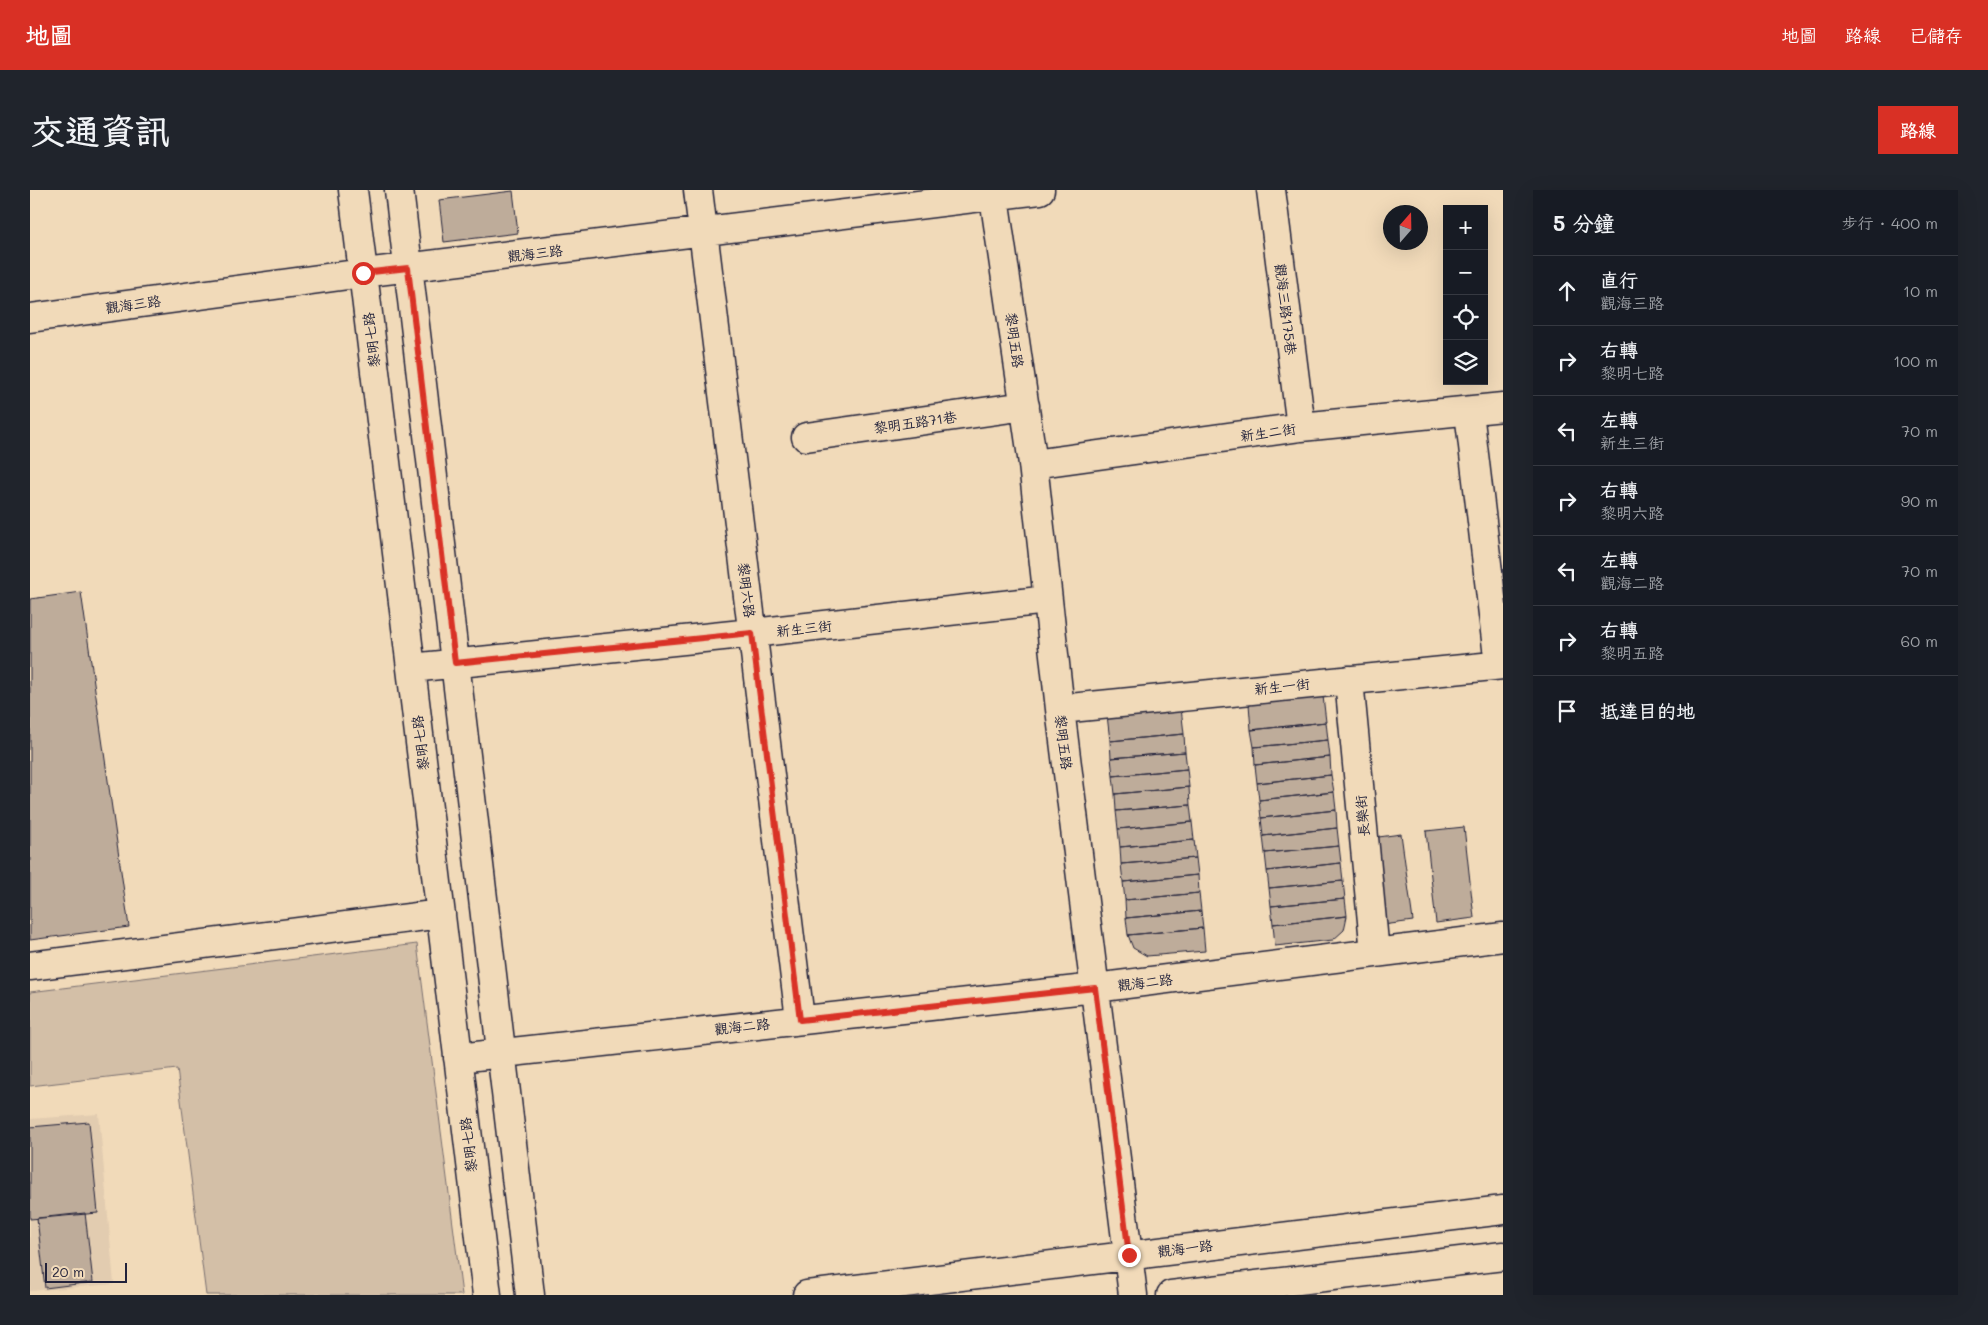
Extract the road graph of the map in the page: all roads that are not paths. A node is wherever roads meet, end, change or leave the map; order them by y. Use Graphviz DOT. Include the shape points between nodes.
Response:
graph roads {
  1 [pos="353,190"];
  2 [pos="398,190"];
  3 [pos="698,190"];
  4 [pos="1040,190"];
  5 [pos="1271,190"];
  6 [pos="994,193"];
  7 [pos="702,232"];
  8 [pos="408,268"];
  9 [pos="363,273"];
  10 [pos="30,318"];
  11 [pos="1025,406"];
  12 [pos="1503,407"];
  13 [pos="1469,412"];
  14 [pos="1301,427"];
  15 [pos="806,437"];
  16 [pos="1033,464"];
  17 [pos="1048,600"];
  18 [pos="752,633"];
  19 [pos="455,663"];
  20 [pos="1501,665"];
  21 [pos="411,668"];
  22 [pos="1349,680"];
  23 [pos="1060,709"];
  24 [pos="440,914"];
  25 [pos="1503,937"];
  26 [pos="1376,953"];
  27 [pos="30,966"];
  28 [pos="1095,988"];
  29 [pos="800,1020"];
  30 [pos="502,1053"];
  31 [pos="458,1058"];
  32 [pos="1503,1210"];
  33 [pos="1129,1255"];
  34 [pos="1503,1256"];
  35 [pos="487,1295"];
  36 [pos="530,1295"];
  37 [pos="807,1295"];
  38 [pos="1133,1295"];
  39 [pos="1171,1295"];
  1 -- 9 [label="street, 黎明七路"];
  2 -- 8 [label="street"];
  3 -- 7 [label="street, 黎明六路"];
  4 -- 6 [label="street, 觀海三路"];
  5 -- 14 [label="street, 觀海三路175巷"];
  6 -- 7 [label="street, 觀海三路"];
  6 -- 11 [label="street, 黎明五路"];
  7 -- 8 [label="street, 觀海三路"];
  7 -- 18 [label="street, 黎明六路"];
  8 -- 9 [label="street, 觀海三路"];
  8 -- 19 [label="street"];
  9 -- 10 [label="street, 觀海三路"];
  9 -- 21 [label="street, 黎明七路"];
  11 -- 15 [label="street, 黎明五路71巷"];
  11 -- 16 [label="street, 黎明五路"];
  12 -- 13 [label="street, 新生二街"];
  13 -- 14 [label="street, 新生二街"];
  13 -- 20 [label="street"];
  14 -- 16 [label="street, 新生二街"];
  16 -- 17 [label="street, 黎明五路"];
  17 -- 18 [label="street, 新生三街"];
  17 -- 23 [label="street, 黎明五路"];
  18 -- 19 [label="street, 新生三街"];
  18 -- 29 [label="street, 黎明六路"];
  19 -- 21 [label="street, 新生三街"];
  19 -- 30 [label="street"];
  20 -- 22 [label="street, 新生一街"];
  21 -- 24 [label="street, 黎明七路"];
  22 -- 23 [label="street, 新生一街"];
  22 -- 26 [label="street, 長樂街"];
  23 -- 28 [label="street, 黎明五路"];
  24 -- 27 [label="street"];
  24 -- 31 [label="street, 黎明七路"];
  25 -- 26 [label="street, 觀海二路"];
  26 -- 28 [label="street, 觀海二路"];
  28 -- 29 [label="street, 觀海二路"];
  28 -- 33 [label="street, 黎明五路"];
  29 -- 30 [label="street, 觀海二路"];
  30 -- 31 [label="street, 觀海二路"];
  30 -- 36 [label="street"];
  31 -- 35 [label="street, 黎明七路"];
  32 -- 33 [label="street, 觀海一路"];
  33 -- 37 [label="street, 觀海一路"];
  33 -- 38 [label="street, 黎明五路"];
  34 -- 39 [label="street"];
}
